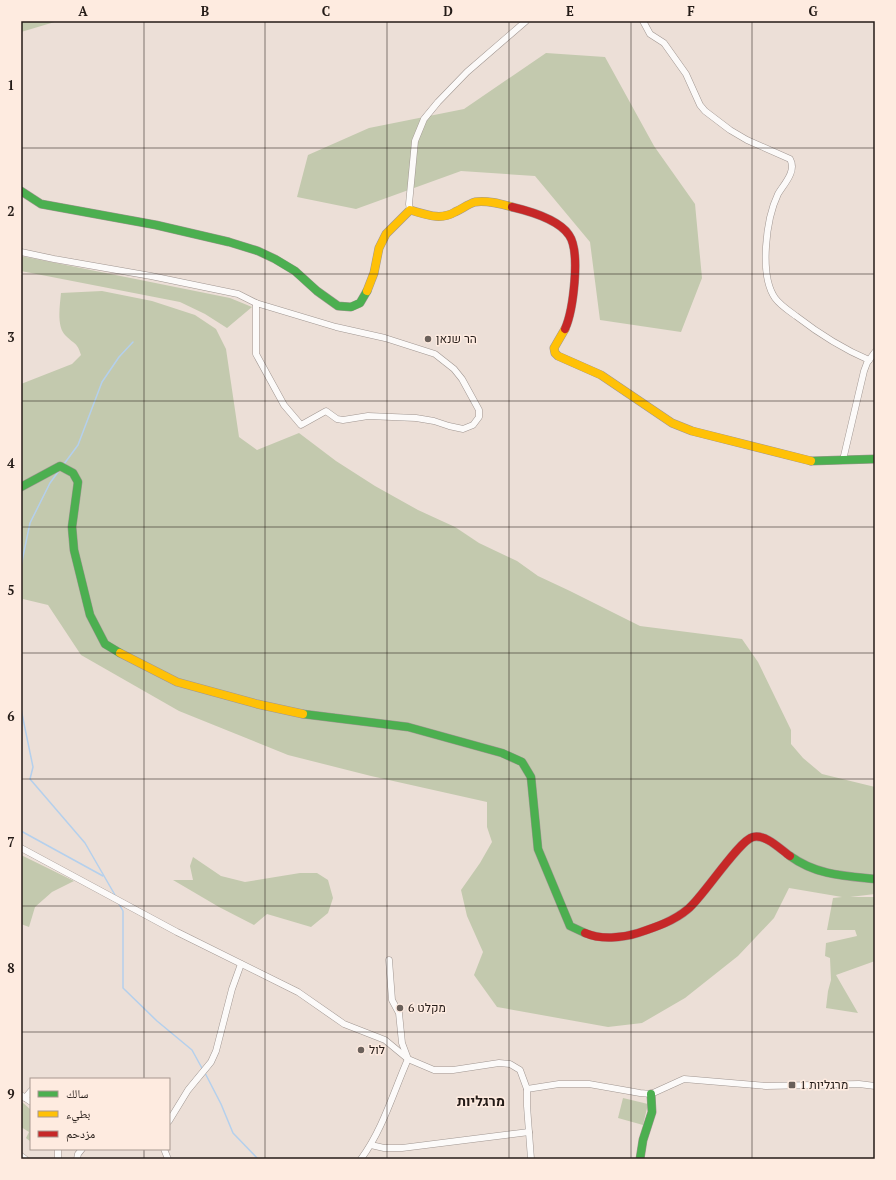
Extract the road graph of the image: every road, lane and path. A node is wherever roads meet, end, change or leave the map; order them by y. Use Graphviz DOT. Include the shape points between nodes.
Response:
graph roads {
  1 [pos="526,21"];
  2 [pos="643,21"];
  3 [pos="21,191"];
  4 [pos="410,210"];
  5 [pos="21,252"];
  6 [pos="256,303"];
  7 [pos="875,352"];
  8 [pos="869,360"];
  9 [pos="875,459"];
  10 [pos="843,460"];
  11 [pos="21,487"];
  12 [pos="21,848"];
  13 [pos="875,879"];
  14 [pos="389,960"];
  15 [pos="241,964"];
  16 [pos="408,1059"];
  17 [pos="875,1086"];
  18 [pos="527,1089"];
  19 [pos="651,1094"];
  20 [pos="170,1119"];
  21 [pos="529,1132"];
  22 [pos="371,1145"];
  23 [pos="81,1150"];
  24 [pos="21,1156"];
  25 [pos="25,1159"];
  26 [pos="77,1159"];
  27 [pos="361,1159"];
  28 [pos="532,1159"];
  29 [pos="640,1159"];
  1 -- 4 [label="street" via="467,72 424,119 415,141"];
  2 -- 8 [label="street" via="650,34 664,43 686,74 704,111 736,133 790,159 791,172 775,202 766,242 768,278 773,294 781,305 802,321"];
  3 -- 4 [label="main road" via="41,204 156,225 258,251 295,270 318,291 342,307 360,303 374,273 378,248 386,234"];
  4 -- 10 [label="main road" via="439,217 469,204 487,202 539,215 552,222 569,234 574,249 571,308 567,325 554,348 558,356 611,381 681,427 801,460"];
  5 -- 6 [label="street" via="238,294"];
  6 -- 6 [label="street" via="256,354 284,404 301,425 326,411 343,420 368,416 416,418 463,429 473,425 479,417 479,410 462,379 435,354"];
  7 -- 8 [label="street"];
  8 -- 10 [label="street" via="864,371"];
  9 -- 10 [label="main road"];
  11 -- 13 [label="main road" via="60,466 73,473 78,482 72,527 74,550 90,615 105,644 127,658 177,682 256,704 301,714 408,728 502,753 522,762 530,777 538,849 570,926 594,937 625,937 660,926 688,909 741,845 752,837 763,837 814,870 834,875"];
  12 -- 15 [label="street"];
  14 -- 16 [label="street" via="392,1000 399,1013 402,1043"];
  15 -- 16 [label="street" via="298,992 344,1024 385,1040"];
  15 -- 20 [label="street" via="211,1062 188,1090"];
  16 -- 18 [label="street" via="434,1070 510,1064 520,1070"];
  16 -- 22 [label="street"];
  17 -- 19 [label="street" via="766,1086 684,1079"];
  18 -- 19 [label="street" via="559,1084 589,1084"];
  18 -- 21 [label="street"];
  19 -- 29 [label="main road" via="652,1112"];
  21 -- 22 [label="street" via="402,1148"];
  21 -- 28 [label="street"];
  22 -- 27 [label="street"];
  23 -- 26 [label="street"];
  24 -- 25 [label="street"];
}
